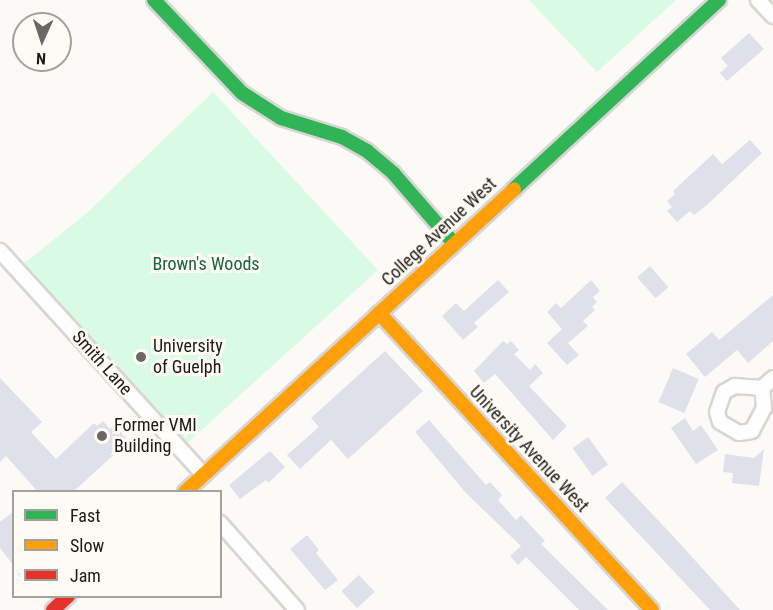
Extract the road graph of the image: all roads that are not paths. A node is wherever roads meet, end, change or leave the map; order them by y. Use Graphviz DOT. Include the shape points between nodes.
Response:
graph roads {
  1 [pos="154,0"];
  2 [pos="719,0"];
  3 [pos="758,0"];
  4 [pos="773,16"];
  5 [pos="453,242"];
  6 [pos="0,251"];
  7 [pos="379,313"];
  8 [pos="204,475"];
  9 [pos="189,490"];
  10 [pos="222,525"];
  11 [pos="67,598"];
  12 [pos="53,610"];
  13 [pos="297,610"];
  14 [pos="652,610"];
  1 -- 5 [label="street" via="242,93 281,117 340,136 367,151 394,174"];
  2 -- 5 [label="street, College Avenue West"];
  3 -- 4 [label="street"];
  5 -- 7 [label="street, College Avenue West"];
  6 -- 8 [label="street, Smith Lane"];
  7 -- 8 [label="street, College Avenue West"];
  7 -- 14 [label="street, University Avenue West"];
  8 -- 9 [label="street, College Avenue West"];
  10 -- 13 [label="street"];
  11 -- 12 [label="street"];
}
